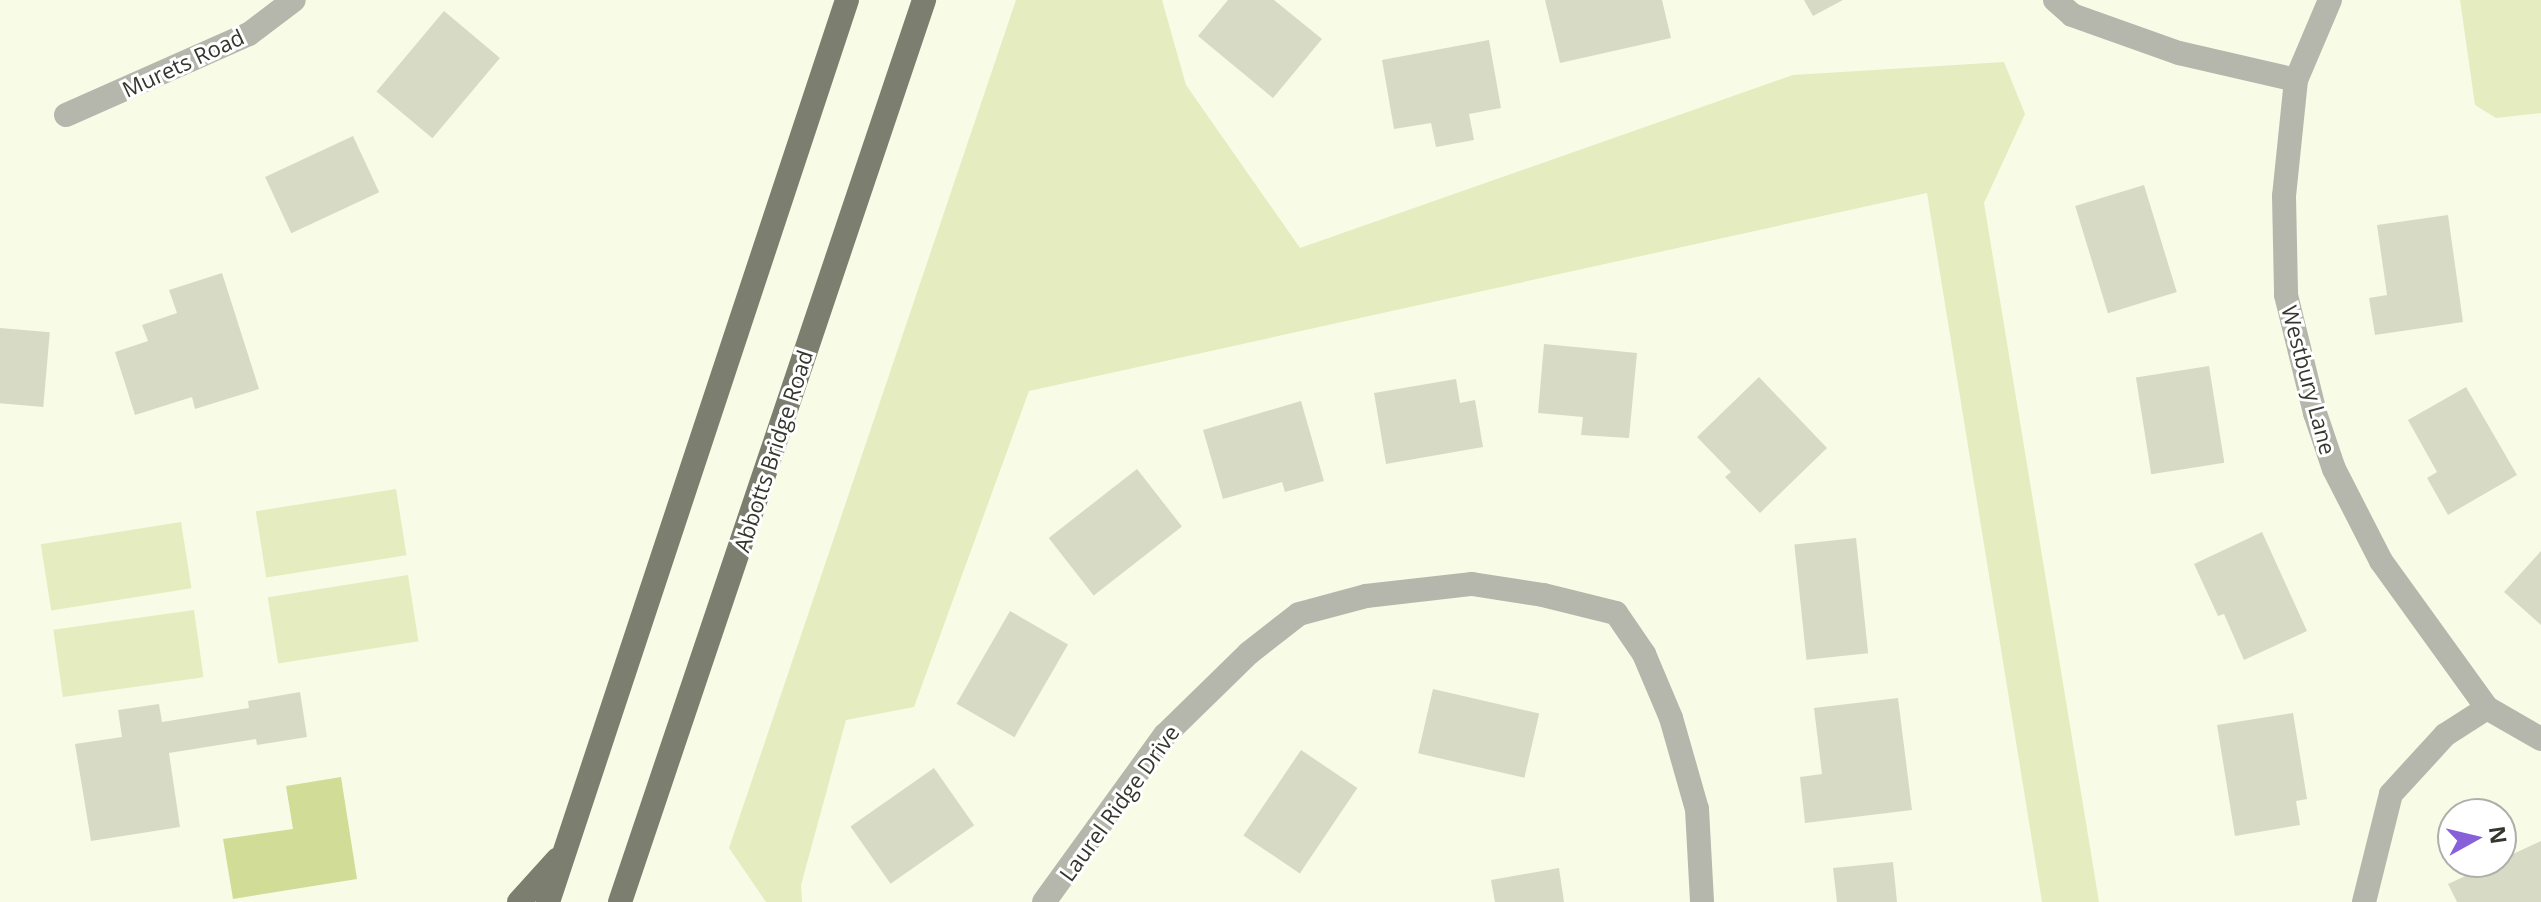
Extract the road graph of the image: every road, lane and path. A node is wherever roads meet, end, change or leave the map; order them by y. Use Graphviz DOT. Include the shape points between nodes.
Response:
graph roads {
  1 [pos="294,0"];
  2 [pos="847,0"];
  3 [pos="924,0"];
  4 [pos="2055,0"];
  5 [pos="2330,0"];
  6 [pos="2296,80"];
  7 [pos="66,115"];
  8 [pos="2487,708"];
  9 [pos="2541,739"];
  10 [pos="564,853"];
  11 [pos="519,902"];
  12 [pos="548,902"];
  13 [pos="620,902"];
  14 [pos="1044,902"];
  15 [pos="1702,902"];
  16 [pos="2364,902"];
  1 -- 7 [label="street, Murets Road" via="249,34"];
  2 -- 10 [label="main road"];
  3 -- 13 [label="main road, Abbotts Bridge Road"];
  4 -- 6 [label="street" via="2072,15 2179,53"];
  5 -- 6 [label="street, Westbury Lane"];
  6 -- 8 [label="street, Westbury Lane" via="2284,196 2286,295 2315,413 2334,469 2381,561"];
  8 -- 9 [label="street, Westbury Lane"];
  8 -- 16 [label="street" via="2445,735 2391,794"];
  10 -- 11 [label="main road"];
  10 -- 12 [label="main road"];
  14 -- 15 [label="street, Laurel Ridge Drive" via="1165,735 1249,653 1299,614 1366,596 1472,584 1616,613 1644,654 1671,718 1697,809"];
}
